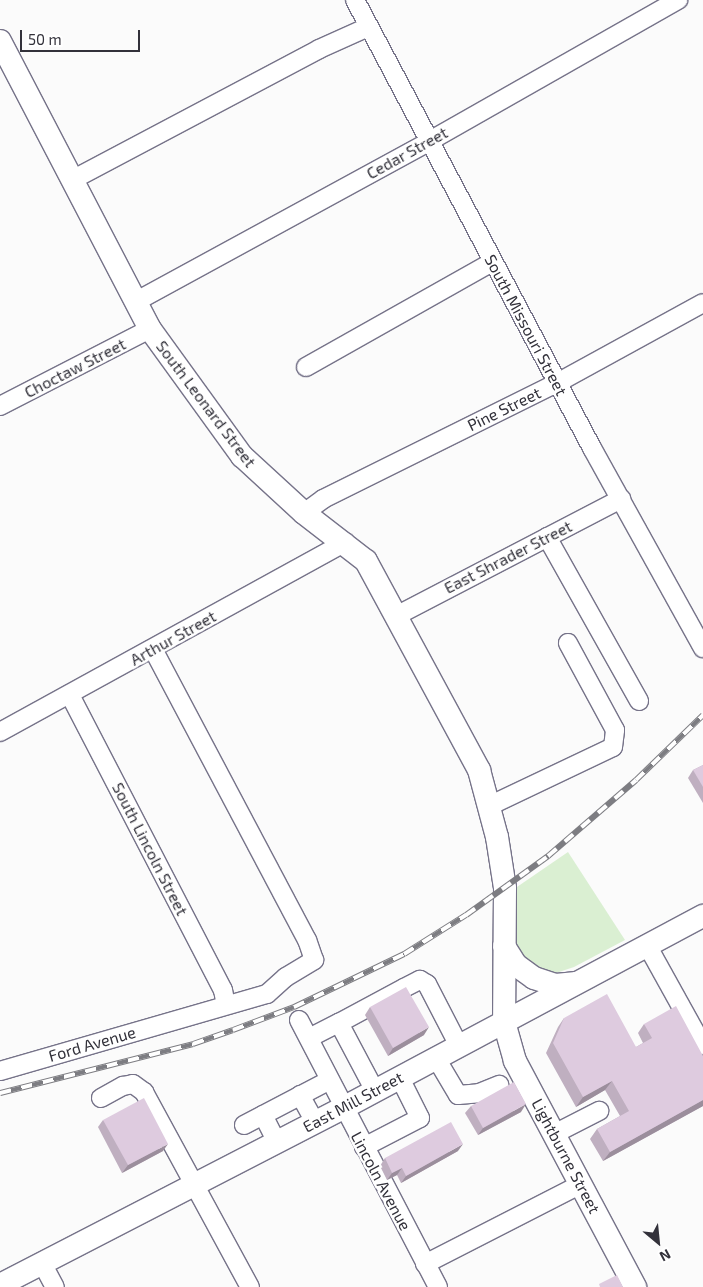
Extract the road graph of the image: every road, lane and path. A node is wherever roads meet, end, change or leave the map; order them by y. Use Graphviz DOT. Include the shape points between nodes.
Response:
graph roads {
  1 [pos="354,0"];
  2 [pos="678,0"];
  3 [pos="368,27"];
  4 [pos="3,55"];
  5 [pos="428,142"];
  6 [pos="72,180"];
  7 [pos="492,262"];
  8 [pos="134,302"];
  9 [pos="703,304"];
  10 [pos="150,329"];
  11 [pos="306,367"];
  12 [pos="557,383"];
  13 [pos="0,406"];
  14 [pos="621,499"];
  15 [pos="304,512"];
  16 [pos="547,537"];
  17 [pos="345,542"];
  18 [pos="396,616"];
  19 [pos="568,643"];
  20 [pos="703,648"];
  21 [pos="153,649"];
  22 [pos="70,695"];
  23 [pos="639,701"];
  24 [pos="0,732"];
  25 [pos="489,806"];
  26 [pos="703,916"];
  27 [pos="647,945"];
  28 [pos="504,946"];
  29 [pos="578,982"];
  30 [pos="226,1005"];
  31 [pos="299,1020"];
  32 [pos="504,1022"];
  33 [pos="339,1023"];
  34 [pos="309,1038"];
  35 [pos="459,1046"];
  36 [pos="703,1046"];
  37 [pos="436,1058"];
  38 [pos="0,1072"];
  39 [pos="400,1078"];
  40 [pos="330,1080"];
  41 [pos="499,1085"];
  42 [pos="375,1091"];
  43 [pos="300,1095"];
  44 [pos="101,1098"];
  45 [pos="343,1108"];
  46 [pos="599,1111"];
  47 [pos="263,1115"];
  48 [pos="315,1122"];
  49 [pos="244,1125"];
  50 [pos="554,1134"];
  51 [pos="277,1142"];
  52 [pos="364,1147"];
  53 [pos="581,1184"];
  54 [pos="194,1185"];
  55 [pos="42,1263"];
  56 [pos="425,1264"];
  57 [pos="0,1285"];
  58 [pos="55,1287"];
  59 [pos="250,1287"];
  60 [pos="438,1287"];
  61 [pos="635,1287"];
  1 -- 3 [label="street, South Missouri Street"];
  2 -- 5 [label="street, Cedar Street"];
  3 -- 5 [label="street, South Missouri Street"];
  3 -- 6 [label="street" via="319,49"];
  4 -- 6 [label="main road, South Leonard Street"];
  5 -- 7 [label="street, South Missouri Street"];
  5 -- 8 [label="street, Cedar Street"];
  6 -- 8 [label="main road, South Leonard Street"];
  7 -- 11 [label="street"];
  7 -- 12 [label="street, South Missouri Street"];
  8 -- 10 [label="main road, South Leonard Street"];
  9 -- 12 [label="street, Pine Street"];
  10 -- 13 [label="street, Choctaw Street"];
  10 -- 15 [label="main road, South Leonard Street" via="242,456"];
  12 -- 14 [label="street, South Missouri Street"];
  12 -- 15 [label="street, Pine Street" via="322,499"];
  14 -- 16 [label="street, East Shrader Street"];
  14 -- 20 [label="street, South Missouri Street"];
  15 -- 17 [label="main road, South Leonard Street"];
  16 -- 18 [label="street, East Shrader Street"];
  16 -- 23 [label="street"];
  17 -- 18 [label="main road, South Leonard Street" via="366,561"];
  17 -- 21 [label="street, Arthur Street"];
  18 -- 25 [label="main road, South Leonard Street" via="479,770"];
  19 -- 25 [label="street" via="615,730 613,747"];
  21 -- 22 [label="street, Arthur Street"];
  21 -- 30 [label="street, Ford Avenue" via="307,940 314,960 286,977 267,994"];
  22 -- 24 [label="street, Arthur Street"];
  22 -- 30 [label="street, South Lincoln Street" via="223,990"];
  25 -- 28 [label="main road, South Leonard Street" via="505,888"];
  26 -- 27 [label="main road, East Mill Street"];
  27 -- 29 [label="main road, East Mill Street"];
  27 -- 36 [label="street"];
  28 -- 29 [label="main road" via="516,965 534,978 556,985"];
  28 -- 32 [label="main road, South Leonard Street"];
  29 -- 32 [label="main road, East Mill Street"];
  30 -- 38 [label="street, Ford Avenue"];
  31 -- 34 [label="street, Lincoln Avenue"];
  32 -- 35 [label="main road, East Mill Street"];
  32 -- 50 [label="main road, Lightburne Street" via="515,1061"];
  33 -- 34 [label="street"];
  33 -- 35 [label="street" via="420,980 427,984"];
  33 -- 42 [label="street"];
  34 -- 40 [label="street, Lincoln Avenue"];
  35 -- 37 [label="main road, East Mill Street"];
  37 -- 39 [label="main road, East Mill Street"];
  37 -- 41 [label="street" via="458,1095 479,1093"];
  39 -- 42 [label="main road, East Mill Street"];
  39 -- 52 [label="street" via="420,1118"];
  40 -- 43 [label="street"];
  40 -- 45 [label="street, Lincoln Avenue"];
  42 -- 45 [label="main road, East Mill Street"];
  43 -- 47 [label="street"];
  43 -- 48 [label="street"];
  44 -- 54 [label="street" via="133,1084 144,1092"];
  45 -- 48 [label="main road, East Mill Street"];
  45 -- 52 [label="street, Lincoln Avenue"];
  46 -- 50 [label="street"];
  47 -- 49 [label="street"];
  47 -- 51 [label="street"];
  48 -- 51 [label="main road, East Mill Street"];
  50 -- 53 [label="main road, Lightburne Street"];
  51 -- 54 [label="main road, East Mill Street"];
  52 -- 56 [label="street, Lincoln Avenue"];
  53 -- 56 [label="street"];
  53 -- 61 [label="main road, Lightburne Street"];
  54 -- 55 [label="main road, East Mill Street"];
  54 -- 59 [label="street"];
  55 -- 57 [label="main road, East Mill Street"];
  55 -- 58 [label="street"];
  56 -- 60 [label="street, Lincoln Avenue"];
}
